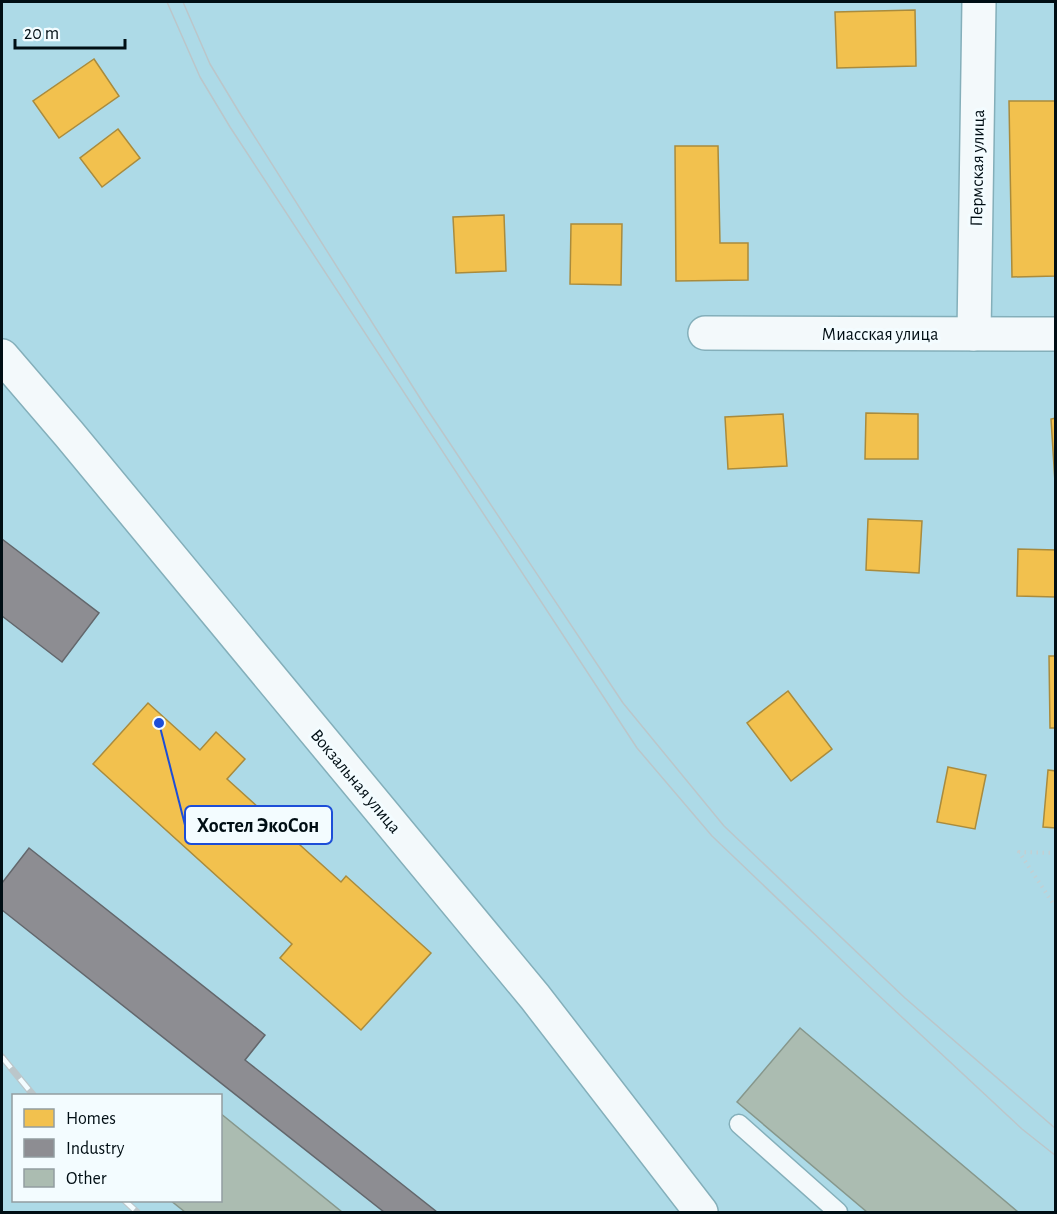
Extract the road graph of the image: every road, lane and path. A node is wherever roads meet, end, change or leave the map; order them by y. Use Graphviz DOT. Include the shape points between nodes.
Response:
graph roads {
  1 [pos="979,2"];
  2 [pos="705,333"];
  3 [pos="974,334"];
  4 [pos="1056,334"];
  5 [pos="2,357"];
  6 [pos="1056,853"];
  7 [pos="1056,908"];
  8 [pos="739,1124"];
  9 [pos="701,1212"];
  10 [pos="838,1212"];
  1 -- 3 [label="street, Пермская улица"];
  2 -- 3 [label="street, Миасская улица"];
  3 -- 4 [label="street, Миасская улица"];
  5 -- 9 [label="street, Вокзальная улица" via="535,997"];
  6 -- 7 [label="path" via="1019,852"];
  8 -- 10 [label="lane"];
}
